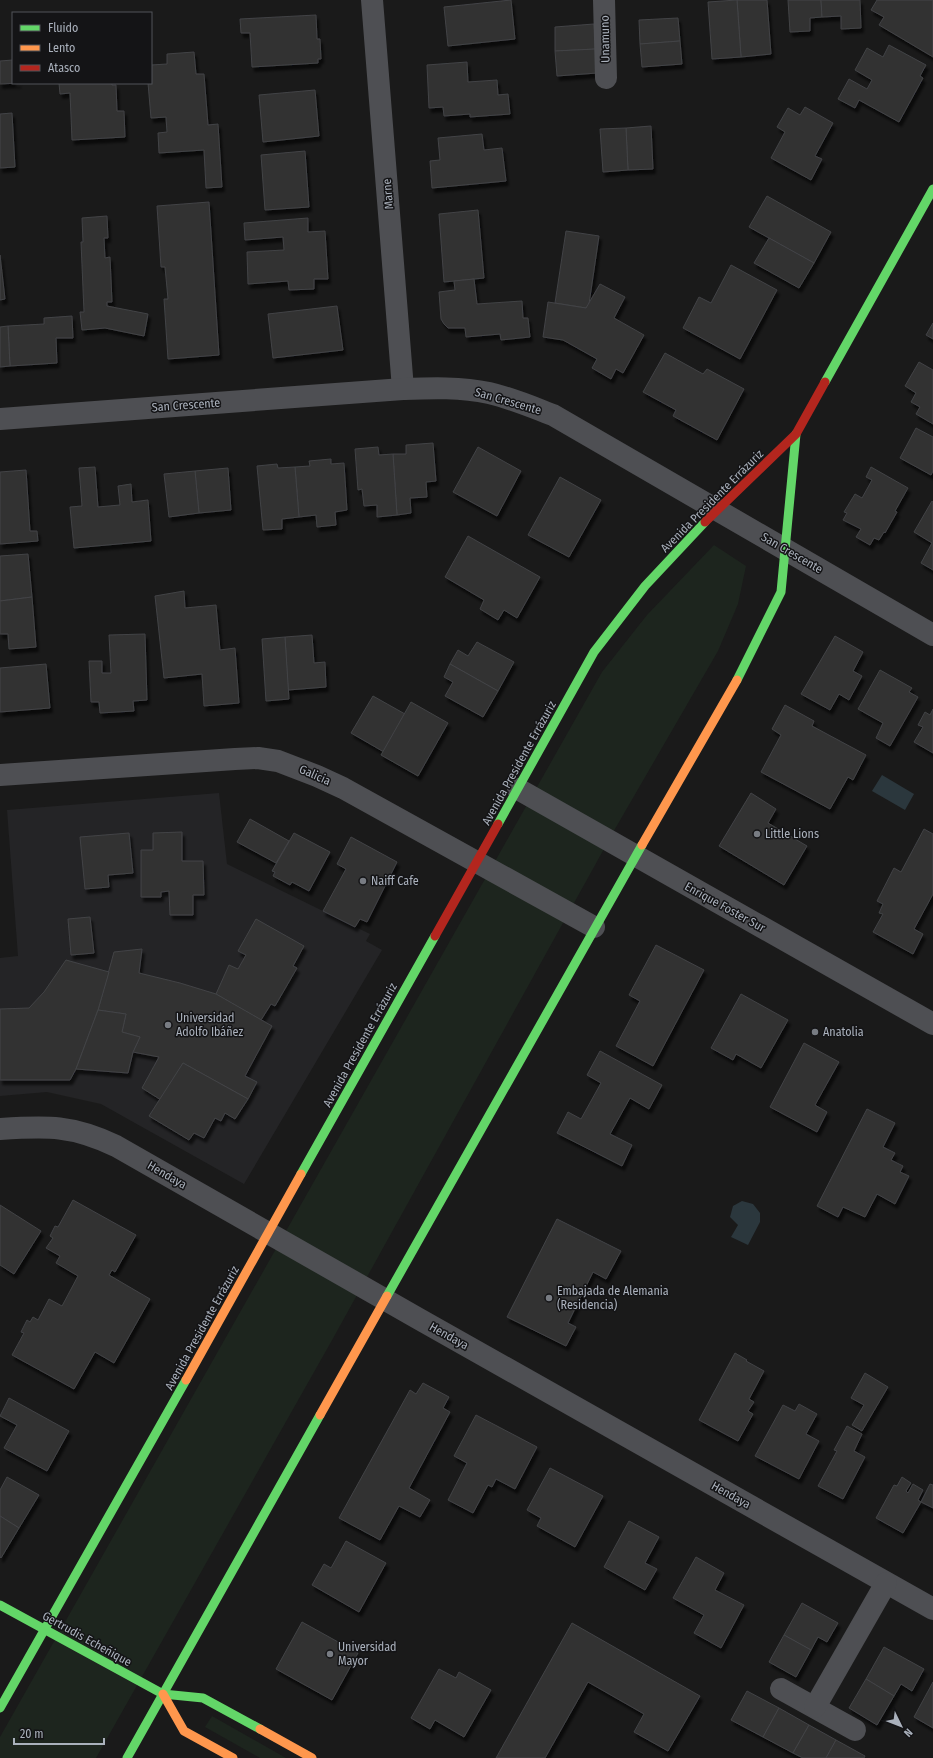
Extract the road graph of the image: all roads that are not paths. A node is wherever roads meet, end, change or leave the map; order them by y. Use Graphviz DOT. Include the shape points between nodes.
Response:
graph roads {
  1 [pos="372,0"];
  2 [pos="604,0"];
  3 [pos="606,78"];
  4 [pos="933,189"];
  5 [pos="403,389"];
  6 [pos="0,419"];
  7 [pos="796,434"];
  8 [pos="717,509"];
  9 [pos="785,549"];
  10 [pos="933,634"];
  11 [pos="0,775"];
  12 [pos="518,789"];
  13 [pos="635,855"];
  14 [pos="478,862"];
  15 [pos="594,927"];
  16 [pos="933,1024"];
  17 [pos="0,1129"];
  18 [pos="268,1234"];
  19 [pos="385,1300"];
  20 [pos="886,1583"];
  21 [pos="0,1605"];
  22 [pos="933,1609"];
  23 [pos="46,1630"];
  24 [pos="781,1689"];
  25 [pos="163,1694"];
  26 [pos="815,1707"];
  27 [pos="0,1708"];
  28 [pos="855,1730"];
  29 [pos="127,1758"];
  30 [pos="233,1758"];
  31 [pos="312,1758"];
  1 -- 5 [label="street, Marne"];
  2 -- 3 [label="street, Unamuno"];
  4 -- 7 [label="main road, Avenida Presidente Errázuriz"];
  5 -- 6 [label="street, San Crescente"];
  5 -- 8 [label="street, San Crescente" via="464,389 522,402 553,415"];
  7 -- 8 [label="main road, Avenida Presidente Errázuriz"];
  7 -- 9 [label="main road, Avenida Presidente Errázuriz"];
  8 -- 9 [label="street, San Crescente"];
  8 -- 12 [label="main road, Avenida Presidente Errázuriz" via="645,586 594,652"];
  9 -- 10 [label="street, San Crescente"];
  9 -- 13 [label="main road, Avenida Presidente Errázuriz" via="781,592 738,679"];
  11 -- 14 [label="street, Galicia" via="235,758 278,761 344,788"];
  12 -- 13 [label="street, Enrique Foster Sur"];
  12 -- 14 [label="main road, Avenida Presidente Errázuriz"];
  13 -- 15 [label="main road, Avenida Presidente Errázuriz"];
  13 -- 16 [label="street, Enrique Foster Sur"];
  14 -- 15 [label="street, Galicia"];
  14 -- 18 [label="main road, Avenida Presidente Errázuriz"];
  15 -- 19 [label="main road, Avenida Presidente Errázuriz"];
  17 -- 18 [label="street, Hendaya" via="53,1127 86,1133 116,1146"];
  18 -- 19 [label="street, Hendaya"];
  18 -- 23 [label="main road, Avenida Presidente Errázuriz"];
  19 -- 20 [label="street, Hendaya"];
  19 -- 25 [label="main road, Avenida Presidente Errázuriz"];
  20 -- 22 [label="street, Hendaya"];
  20 -- 26 [label="street"];
  21 -- 23 [label="main road, Gertrudis Echeñique"];
  23 -- 25 [label="main road, Gertrudis Echeñique"];
  23 -- 27 [label="main road, Avenida Presidente Errázuriz"];
  24 -- 26 [label="street"];
  25 -- 29 [label="main road, Avenida Presidente Errázuriz"];
  25 -- 30 [label="main road" via="184,1731"];
  25 -- 31 [label="main road, Gertrudis Echeñique" via="203,1698"];
  26 -- 28 [label="street"];
}
